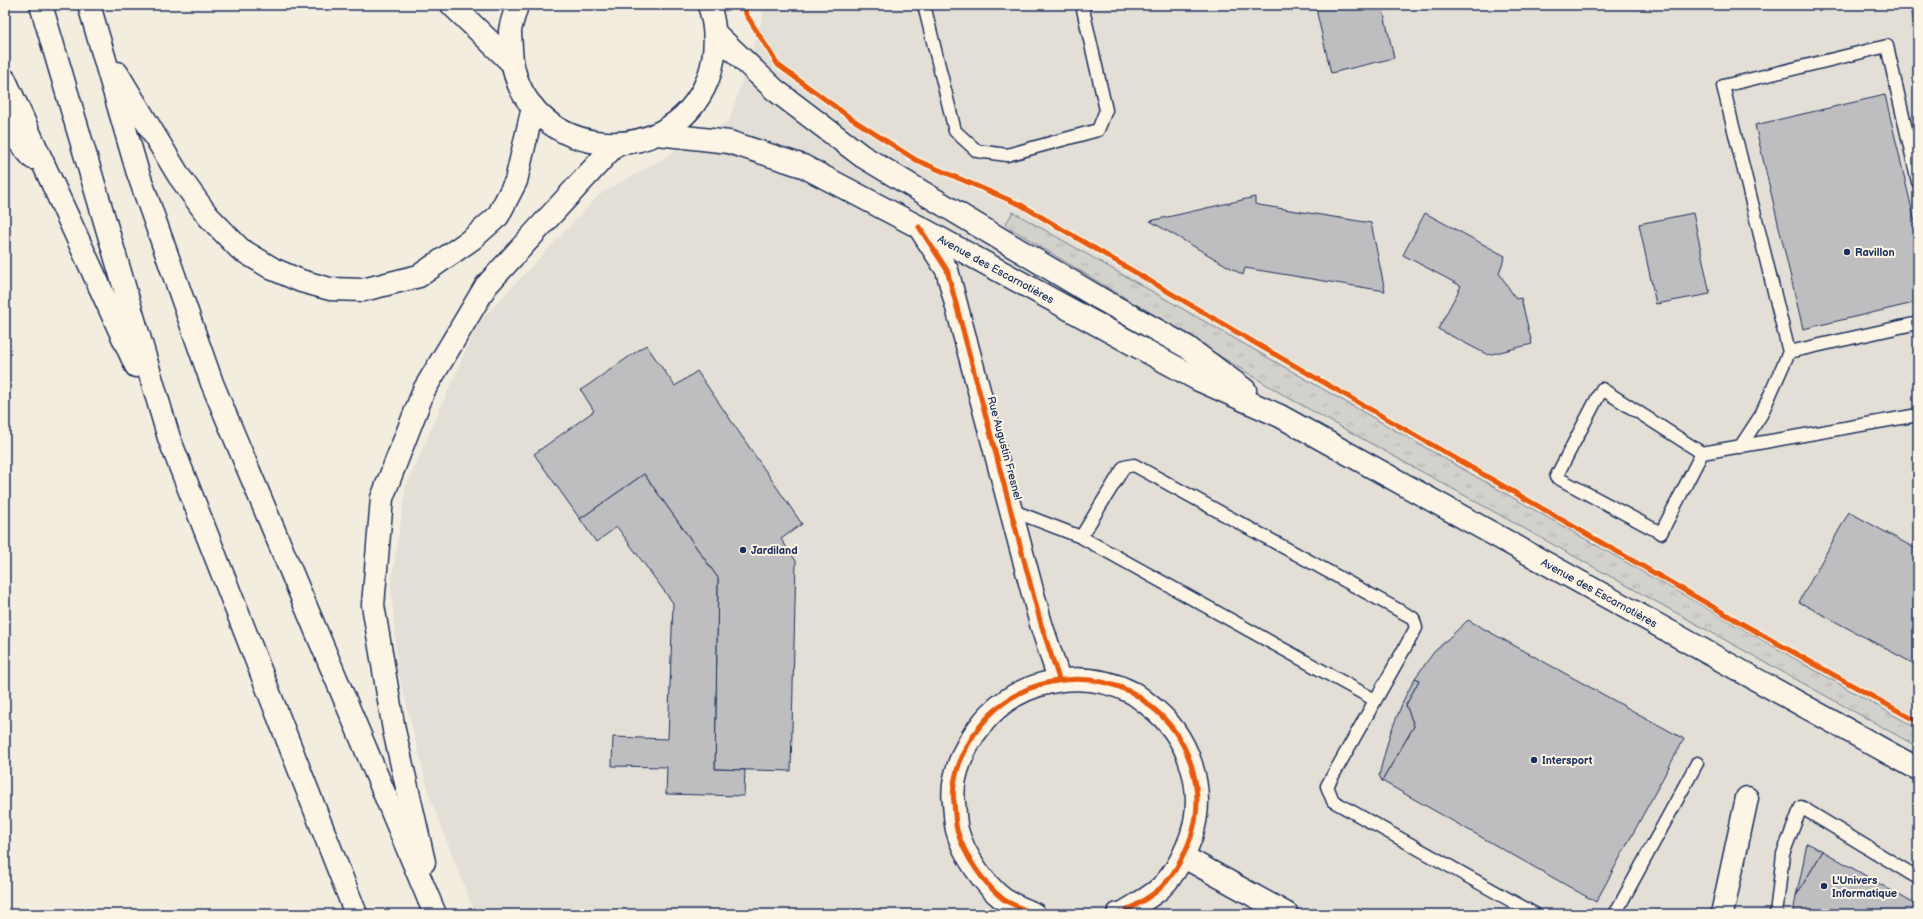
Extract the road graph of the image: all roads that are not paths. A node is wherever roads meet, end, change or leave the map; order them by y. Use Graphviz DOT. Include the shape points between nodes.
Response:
graph roads {
  1 [pos="41,5"];
  2 [pos="89,5"];
  3 [pos="452,5"];
  4 [pos="517,5"];
  5 [pos="709,5"];
  6 [pos="924,5"];
  7 [pos="1082,5"];
  8 [pos="716,34"];
  9 [pos="101,47"];
  10 [pos="512,63"];
  11 [pos="5,80"];
  12 [pos="533,107"];
  13 [pos="5,126"];
  14 [pos="658,134"];
  15 [pos="615,144"];
  16 [pos="49,175"];
  17 [pos="1918,182"];
  18 [pos="919,226"];
  19 [pos="1918,323"];
  20 [pos="1789,352"];
  21 [pos="1918,415"];
  22 [pos="1280,416"];
  23 [pos="169,438"];
  24 [pos="1740,447"];
  25 [pos="1702,454"];
  26 [pos="1011,510"];
  27 [pos="1081,537"];
  28 [pos="1060,679"];
  29 [pos="1376,700"];
  30 [pos="1698,763"];
  31 [pos="1918,769"];
  32 [pos="1747,798"];
  33 [pos="1184,857"];
  34 [pos="1918,878"];
  35 [pos="356,914"];
  36 [pos="435,914"];
  37 [pos="1034,914"];
  38 [pos="1118,914"];
  39 [pos="1287,914"];
  40 [pos="1535,914"];
  41 [pos="1615,914"];
  42 [pos="1722,914"];
  43 [pos="1776,914"];
  1 -- 23 [label="main road"];
  2 -- 9 [label="main road"];
  3 -- 10 [label="main road"];
  4 -- 10 [label="main road" via="510,31"];
  5 -- 8 [label="main road"];
  6 -- 7 [label="lane" via="955,131 977,151 1007,154 1098,130 1106,110"];
  8 -- 14 [label="main road" via="713,65 702,93 683,117"];
  8 -- 22 [label="main road, Avenue des Escarnotières" via="775,90 862,156 1186,347"];
  9 -- 12 [label="main road" via="179,176 208,216 240,249 273,269 301,281 330,289 363,290 419,276 472,239 498,216 516,181"];
  9 -- 36 [label="main road" via="136,170 212,383"];
  10 -- 12 [label="main road" via="520,87"];
  11 -- 16 [label="main road"];
  12 -- 15 [label="main road" via="550,123 570,135 592,142"];
  13 -- 16 [label="main road"];
  14 -- 15 [label="main road" via="637,142"];
  14 -- 18 [label="main road, Avenue des Escarnotières" via="729,142 803,166"];
  15 -- 36 [label="main road" via="486,286 424,390 382,498 373,605 394,730"];
  16 -- 23 [label="main road"];
  17 -- 20 [label="lane" via="1887,46 1723,86"];
  18 -- 22 [label="main road, Avenue des Escarnotières" via="1200,380"];
  18 -- 26 [label="main road, Rue Augustin Fresnel" via="947,270"];
  19 -- 20 [label="lane"];
  20 -- 24 [label="lane" via="1761,415"];
  21 -- 24 [label="lane"];
  22 -- 31 [label="main road, Avenue des Escarnotières"];
  23 -- 35 [label="main road"];
  24 -- 25 [label="lane"];
  25 -- 25 [label="lane" via="1661,533 1556,477 1602,388"];
  26 -- 27 [label="lane"];
  26 -- 28 [label="main road, Rue Augustin Fresnel" via="1041,624"];
  27 -- 29 [label="lane"];
  27 -- 29 [label="lane" via="1124,467 1134,465 1413,618 1416,628"];
  28 -- 33 [label="main road" via="1098,680 1133,693 1164,716 1186,747 1196,784 1196,822"];
  28 -- 37 [label="main road" via="1037,684 990,713 970,739 958,768 953,799 957,830 974,868 1003,899"];
  29 -- 40 [label="lane" via="1327,786 1333,801"];
  30 -- 41 [label="lane"];
  32 -- 42 [label="main road"];
  33 -- 38 [label="main road" via="1158,890"];
  33 -- 39 [label="main road"];
  34 -- 43 [label="lane" via="1801,807 1783,854"];
}
